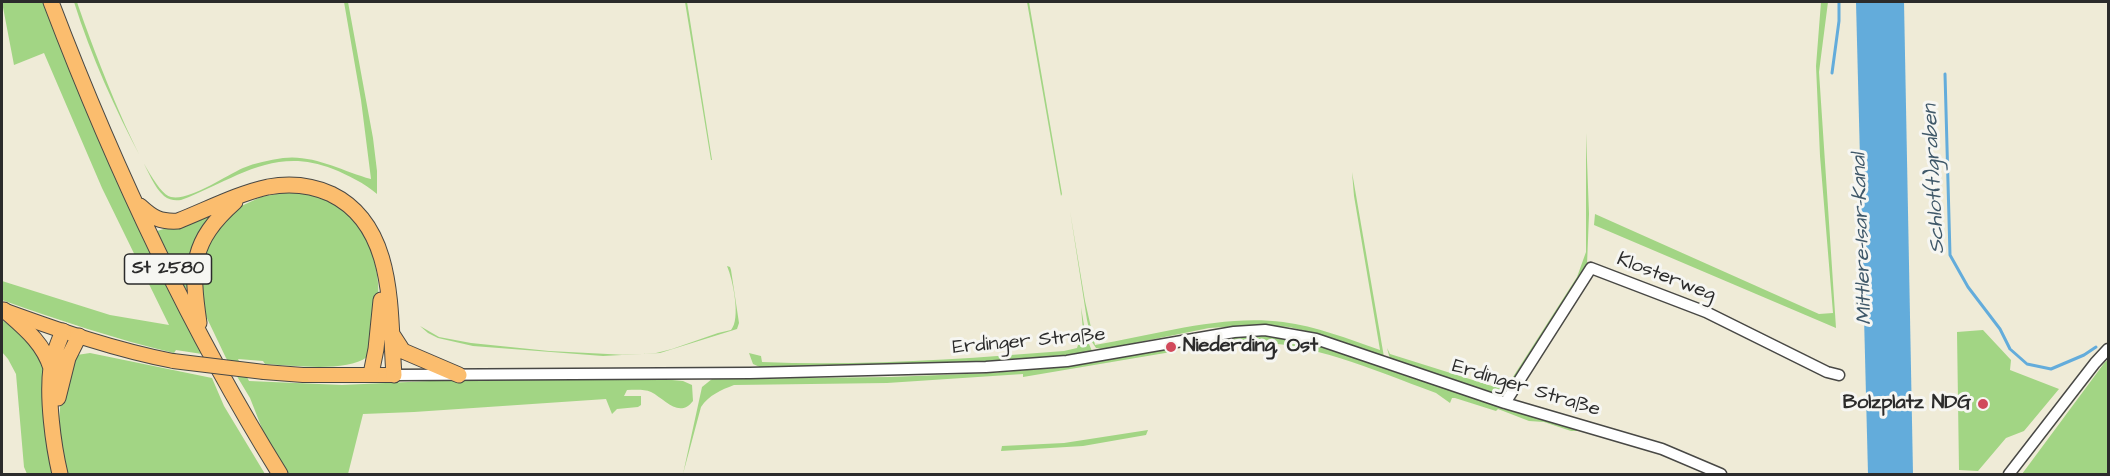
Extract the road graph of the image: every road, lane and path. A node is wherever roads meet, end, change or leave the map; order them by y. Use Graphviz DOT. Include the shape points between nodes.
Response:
graph roads {
  1 [pos="51,2"];
  2 [pos="243,195"];
  3 [pos="136,202"];
  4 [pos="384,267"];
  5 [pos="3,310"];
  6 [pos="63,331"];
  7 [pos="391,331"];
  8 [pos="201,335"];
  9 [pos="79,336"];
  10 [pos="2109,348"];
  11 [pos="51,368"];
  12 [pos="371,374"];
  13 [pos="394,375"];
  14 [pos="459,375"];
  15 [pos="1839,375"];
  16 [pos="1505,403"];
  17 [pos="52,427"];
  18 [pos="279,473"];
  19 [pos="60,474"];
  20 [pos="1721,474"];
  21 [pos="2009,474"];
  1 -- 3 [label="highway, St 2580"];
  2 -- 3 [label="highway" via="178,221 164,222 153,218"];
  2 -- 4 [label="highway" via="266,187 295,185 313,187 339,198 363,219 379,248"];
  2 -- 8 [label="highway" via="210,227 199,249 194,277"];
  3 -- 8 [label="highway, St 2580"];
  4 -- 7 [label="highway"];
  4 -- 12 [label="highway"];
  5 -- 6 [label="main road"];
  5 -- 11 [label="highway" via="34,337"];
  6 -- 9 [label="main road"];
  6 -- 11 [label="highway"];
  7 -- 13 [label="highway"];
  7 -- 14 [label="highway" via="403,351"];
  8 -- 18 [label="highway, St 2580"];
  9 -- 12 [label="main road, bridge" via="173,361 303,375"];
  9 -- 17 [label="highway" via="68,358"];
  10 -- 21 [label="street"];
  11 -- 17 [label="highway"];
  12 -- 13 [label="main road"];
  13 -- 14 [label="street, Erdinger Straße"];
  14 -- 16 [label="street, Erdinger Straße" via="986,367 1067,361 1265,330 1316,339"];
  15 -- 16 [label="street, Klosterweg" via="1707,312 1591,268"];
  16 -- 20 [label="street, Erdinger Straße" via="1662,449"];
  17 -- 19 [label="highway"];
}
